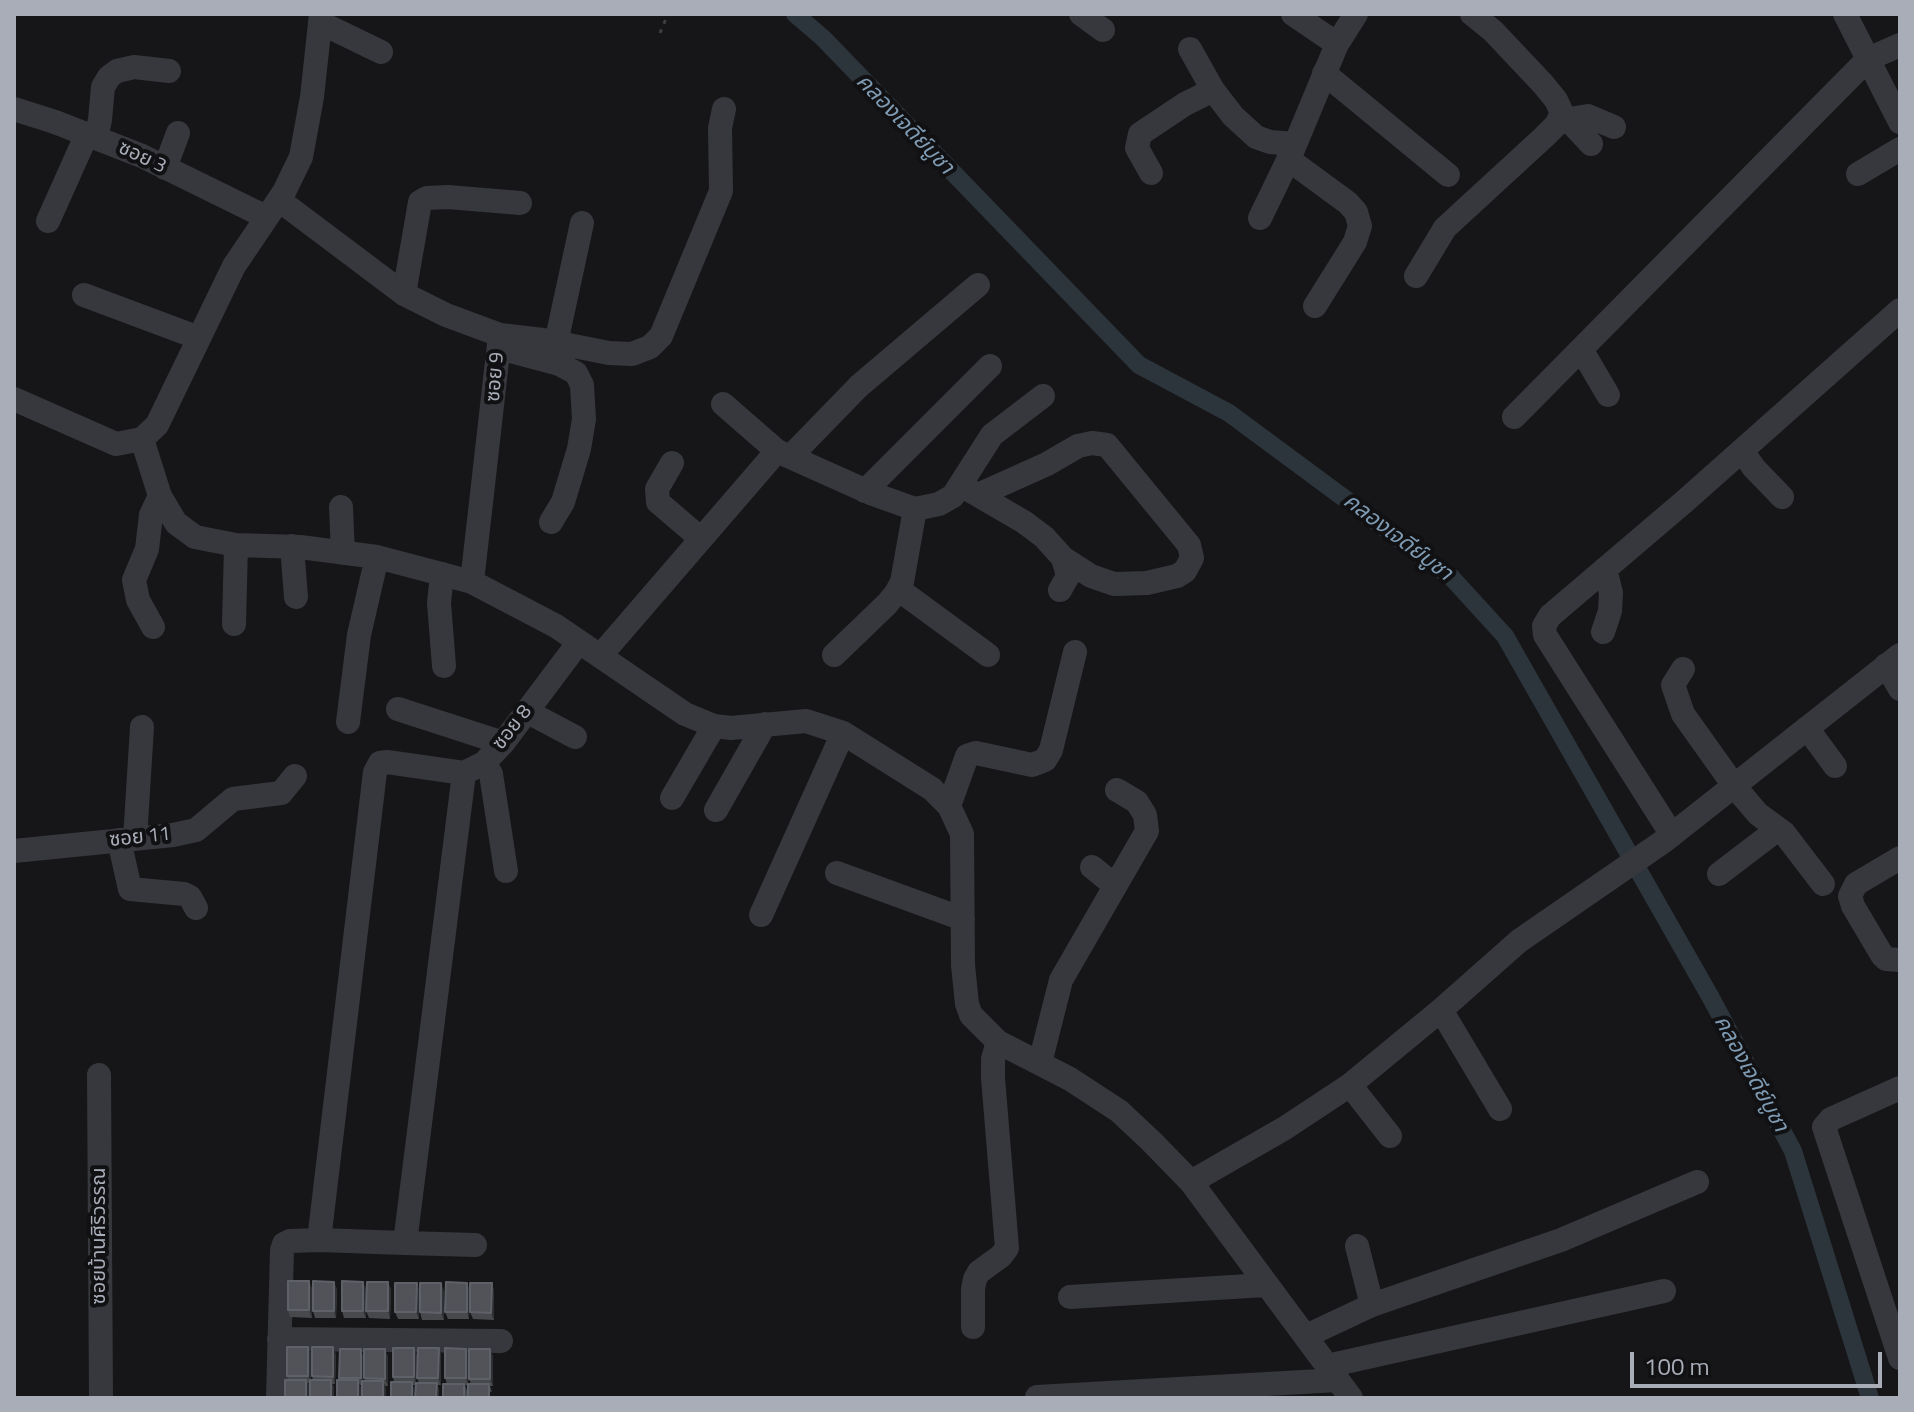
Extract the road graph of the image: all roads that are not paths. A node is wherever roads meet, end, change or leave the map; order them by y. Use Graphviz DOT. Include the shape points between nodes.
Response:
graph roads {
  1 [pos="1081,14"];
  2 [pos="1293,14"];
  3 [pos="1356,14"];
  4 [pos="1472,14"];
  5 [pos="1845,14"];
  6 [pos="321,18"];
  7 [pos="1103,30"];
  8 [pos="1337,44"];
  9 [pos="1900,45"];
  10 [pos="1190,49"];
  11 [pos="381,52"];
  12 [pos="1868,59"];
  13 [pos="169,71"];
  14 [pos="1324,73"];
  15 [pos="1213,90"];
  16 [pos="14,109"];
  17 [pos="724,109"];
  18 [pos="1566,116"];
  19 [pos="1900,122"];
  20 [pos="1614,127"];
  21 [pos="178,133"];
  22 [pos="91,136"];
  23 [pos="1591,144"];
  24 [pos="1900,149"];
  25 [pos="1292,152"];
  26 [pos="165,168"];
  27 [pos="1151,173"];
  28 [pos="1858,174"];
  29 [pos="1448,175"];
  30 [pos="520,203"];
  31 [pos="273,208"];
  32 [pos="1260,218"];
  33 [pos="48,221"];
  34 [pos="582,223"];
  35 [pos="1416,276"];
  36 [pos="978,285"];
  37 [pos="404,294"];
  38 [pos="84,295"];
  39 [pos="1315,306"];
  40 [pos="1900,310"];
  41 [pos="199,338"];
  42 [pos="500,342"];
  43 [pos="556,343"];
  44 [pos="1581,349"];
  45 [pos="990,366"];
  46 [pos="1608,395"];
  47 [pos="1043,396"];
  48 [pos="14,399"];
  49 [pos="723,404"];
  50 [pos="1514,417"];
  51 [pos="142,439"];
  52 [pos="1742,451"];
  53 [pos="783,454"];
  54 [pos="672,463"];
  55 [pos="969,490"];
  56 [pos="865,491"];
  57 [pos="160,496"];
  58 [pos="1782,497"];
  59 [pos="341,507"];
  60 [pos="915,509"];
  61 [pos="551,522"];
  62 [pos="700,538"];
  63 [pos="236,545"];
  64 [pos="292,546"];
  65 [pos="343,553"];
  66 [pos="377,557"];
  67 [pos="1063,558"];
  68 [pos="1605,569"];
  69 [pos="442,574"];
  70 [pos="472,582"];
  71 [pos="898,589"];
  72 [pos="1060,590"];
  73 [pos="296,597"];
  74 [pos="234,624"];
  75 [pos="153,627"];
  76 [pos="1603,632"];
  77 [pos="579,642"];
  78 [pos="1075,652"];
  79 [pos="601,655"];
  80 [pos="834,655"];
  81 [pos="988,655"];
  82 [pos="1893,660"];
  83 [pos="444,666"];
  84 [pos="1683,669"];
  85 [pos="1900,689"];
  86 [pos="398,709"];
  87 [pos="526,711"];
  88 [pos="348,722"];
  89 [pos="765,724"];
  90 [pos="714,726"];
  91 [pos="142,727"];
  92 [pos="1807,728"];
  93 [pos="843,733"];
  94 [pos="575,737"];
  95 [pos="503,743"];
  96 [pos="1835,766"];
  97 [pos="474,768"];
  98 [pos="295,776"];
  99 [pos="1735,787"];
  100 [pos="1117,790"];
  101 [pos="672,798"];
  102 [pos="949,806"];
  103 [pos="716,810"];
  104 [pos="1778,829"];
  105 [pos="1668,838"];
  106 [pos="127,840"];
  107 [pos="14,851"];
  108 [pos="1900,858"];
  109 [pos="1092,867"];
  110 [pos="506,871"];
  111 [pos="837,873"];
  112 [pos="1719,874"];
  113 [pos="1823,884"];
  114 [pos="1114,885"];
  115 [pos="196,908"];
  116 [pos="761,915"];
  117 [pos="963,919"];
  118 [pos="1900,960"];
  119 [pos="1441,1010"];
  120 [pos="998,1042"];
  121 [pos="1040,1063"];
  122 [pos="99,1075"];
  123 [pos="1350,1085"];
  124 [pos="1900,1088"];
  125 [pos="1500,1109"];
  126 [pos="1390,1136"];
  127 [pos="1191,1182"];
  128 [pos="1697,1182"];
  129 [pos="319,1240"];
  130 [pos="405,1243"];
  131 [pos="475,1245"];
  132 [pos="1357,1246"];
  133 [pos="1265,1285"];
  134 [pos="1664,1291"];
  135 [pos="1070,1297"];
  136 [pos="1372,1305"];
  137 [pos="973,1327"];
  138 [pos="1306,1336"];
  139 [pos="279,1339"];
  140 [pos="501,1341"];
  141 [pos="1900,1358"];
  142 [pos="1339,1381"];
  143 [pos="1037,1397"];
  144 [pos="101,1398"];
  145 [pos="278,1398"];
  1 -- 7 [label="street"];
  2 -- 8 [label="street"];
  3 -- 8 [label="street"];
  4 -- 18 [label="street" via="1543,84"];
  5 -- 12 [label="street"];
  6 -- 11 [label="street"];
  6 -- 31 [label="street" via="301,157"];
  8 -- 14 [label="street"];
  9 -- 12 [label="street"];
  10 -- 15 [label="street"];
  12 -- 19 [label="street"];
  12 -- 44 [label="street"];
  13 -- 22 [label="street" via="134,67 109,77"];
  14 -- 25 [label="street"];
  14 -- 29 [label="street"];
  15 -- 25 [label="street" via="1256,137"];
  15 -- 27 [label="street" via="1140,134 1137,148"];
  16 -- 22 [label="street, ซอย 3"];
  17 -- 43 [label="street" via="721,191 661,336 632,354"];
  18 -- 20 [label="street" via="1588,116"];
  18 -- 23 [label="street"];
  18 -- 35 [label="street" via="1445,228"];
  21 -- 26 [label="street"];
  22 -- 26 [label="street, ซอย 3"];
  22 -- 33 [label="street"];
  24 -- 28 [label="street"];
  25 -- 32 [label="street"];
  25 -- 39 [label="street" via="1348,203 1360,226"];
  26 -- 31 [label="street, ซอย 3"];
  30 -- 37 [label="street" via="448,197 420,202"];
  31 -- 37 [label="street, ซอย 9"];
  31 -- 41 [label="street" via="234,266"];
  34 -- 43 [label="street"];
  36 -- 53 [label="street"];
  37 -- 42 [label="street, ซอย 9"];
  38 -- 41 [label="street"];
  40 -- 52 [label="street"];
  41 -- 51 [label="street" via="157,425"];
  42 -- 43 [label="street"];
  42 -- 61 [label="street" via="559,364 576,373 582,385 579,449 563,502"];
  42 -- 70 [label="street, ซอย 9"];
  44 -- 46 [label="street"];
  44 -- 50 [label="street"];
  45 -- 56 [label="street"];
  47 -- 55 [label="street" via="992,435"];
  48 -- 51 [label="street" via="116,444"];
  49 -- 53 [label="street"];
  51 -- 57 [label="street"];
  52 -- 58 [label="street"];
  52 -- 68 [label="street"];
  53 -- 56 [label="street"];
  53 -- 62 [label="street"];
  54 -- 62 [label="street" via="657,489 658,502"];
  55 -- 60 [label="street"];
  55 -- 67 [label="street" via="1024,522"];
  55 -- 67 [label="street" via="1047,464 1078,446 1107,445 1189,545 1192,558 1177,576 1114,584"];
  56 -- 60 [label="street"];
  57 -- 63 [label="street" via="176,523 195,537"];
  57 -- 75 [label="street" via="134,580"];
  59 -- 65 [label="street"];
  60 -- 71 [label="street"];
  62 -- 79 [label="street"];
  63 -- 64 [label="street"];
  63 -- 74 [label="street"];
  64 -- 65 [label="street"];
  64 -- 73 [label="street"];
  65 -- 66 [label="street"];
  66 -- 69 [label="street"];
  66 -- 88 [label="street" via="359,635"];
  67 -- 72 [label="street" via="1068,576"];
  68 -- 76 [label="street" via="1611,593"];
  68 -- 105 [label="street" via="1550,616 1545,635"];
  69 -- 70 [label="street"];
  69 -- 83 [label="street"];
  70 -- 77 [label="street"];
  71 -- 80 [label="street"];
  71 -- 81 [label="street"];
  77 -- 79 [label="street"];
  77 -- 87 [label="street, ซอย 8"];
  78 -- 102 [label="street" via="1045,760 1032,765 976,753 967,756"];
  79 -- 90 [label="street" via="685,714"];
  82 -- 85 [label="street"];
  82 -- 92 [label="street"];
  84 -- 99 [label="street" via="1674,680 1683,714"];
  86 -- 95 [label="street"];
  87 -- 94 [label="street"];
  87 -- 95 [label="street, ซอย 8"];
  89 -- 90 [label="street"];
  89 -- 93 [label="street" via="806,721"];
  89 -- 103 [label="street"];
  90 -- 101 [label="street"];
  91 -- 106 [label="street"];
  92 -- 96 [label="street"];
  92 -- 99 [label="street"];
  93 -- 102 [label="street" via="932,789"];
  93 -- 116 [label="street"];
  95 -- 97 [label="street, ซอย 8"];
  97 -- 110 [label="street, ซอย 8" via="491,774"];
  97 -- 129 [label="street" via="387,762 375,772"];
  97 -- 130 [label="street"];
  98 -- 106 [label="street, ซอย 11" via="281,793 233,799 196,830"];
  99 -- 104 [label="street"];
  99 -- 105 [label="street"];
  100 -- 114 [label="street" via="1137,802 1147,831"];
  102 -- 117 [label="street" via="962,834"];
  104 -- 112 [label="street"];
  104 -- 113 [label="street"];
  105 -- 119 [label="street" via="1519,941"];
  106 -- 107 [label="street, ซอย 11"];
  106 -- 115 [label="street" via="130,889 184,894"];
  108 -- 118 [label="street" via="1856,884 1850,896 1882,955"];
  109 -- 114 [label="street"];
  111 -- 117 [label="street"];
  114 -- 121 [label="street" via="1061,980"];
  117 -- 120 [label="street" via="967,1004"];
  119 -- 123 [label="street"];
  119 -- 125 [label="street"];
  120 -- 121 [label="street"];
  120 -- 137 [label="street" via="993,1078 1007,1248 975,1279"];
  121 -- 127 [label="street" via="1119,1111"];
  122 -- 144 [label="street, ซอยบ้านศิริวรรณ"];
  123 -- 126 [label="street"];
  123 -- 127 [label="street"];
  124 -- 141 [label="street" via="1824,1127"];
  127 -- 133 [label="street"];
  128 -- 136 [label="street" via="1561,1240"];
  129 -- 130 [label="street"];
  129 -- 139 [label="street" via="284,1244"];
  130 -- 131 [label="street"];
  132 -- 136 [label="street"];
  133 -- 135 [label="street"];
  133 -- 138 [label="street"];
  134 -- 142 [label="street"];
  136 -- 138 [label="street"];
  138 -- 142 [label="street"];
  139 -- 140 [label="street"];
  139 -- 145 [label="street"];
  142 -- 143 [label="street"];
}
